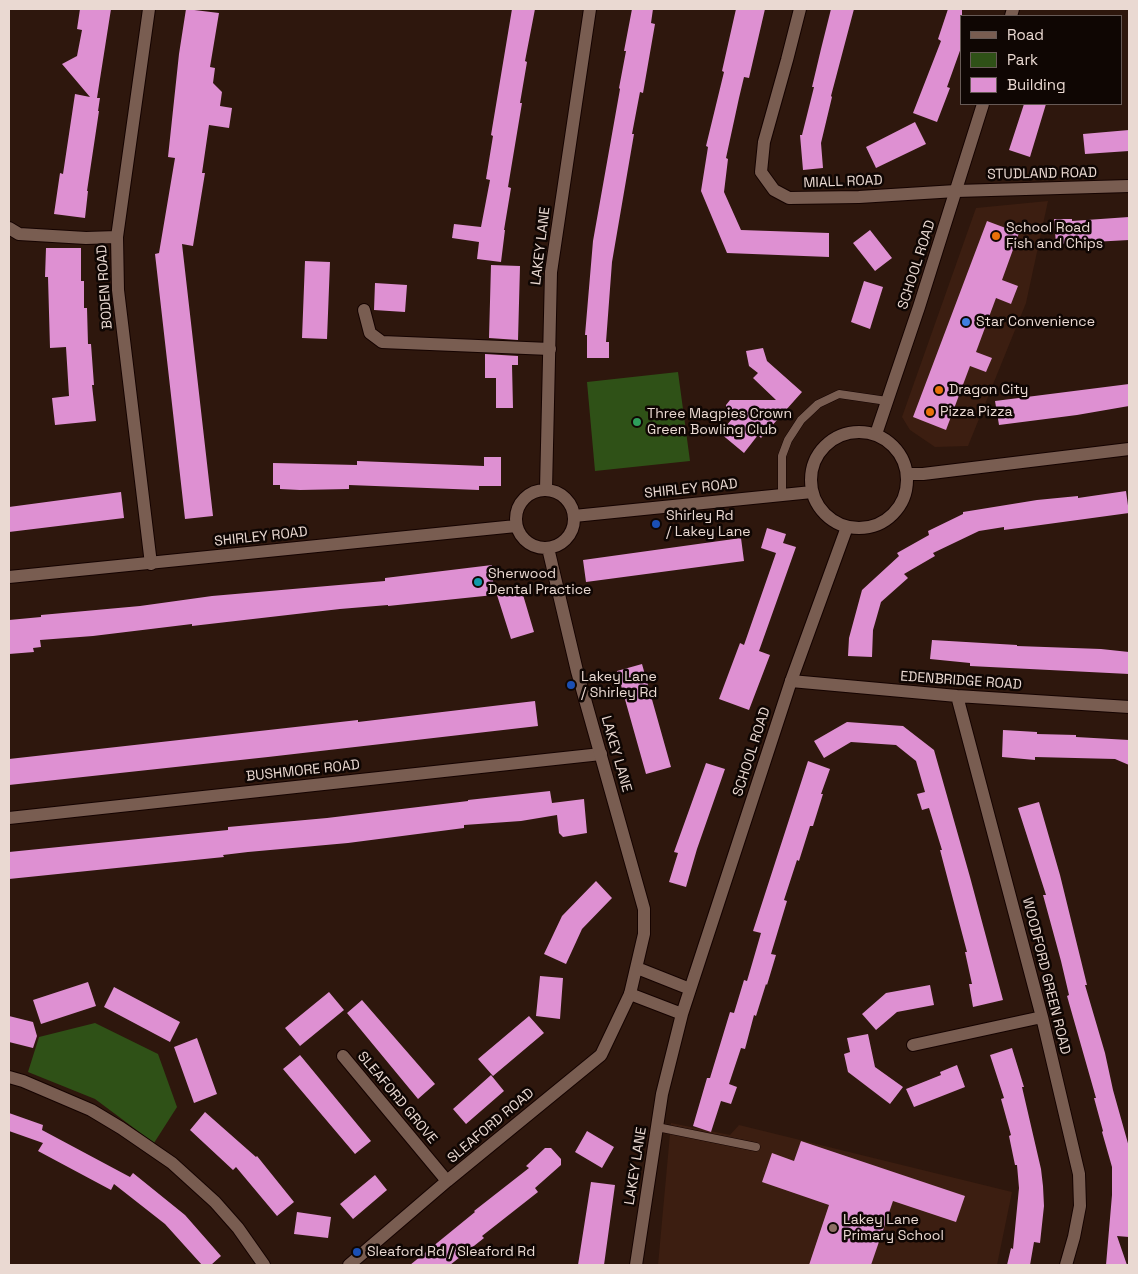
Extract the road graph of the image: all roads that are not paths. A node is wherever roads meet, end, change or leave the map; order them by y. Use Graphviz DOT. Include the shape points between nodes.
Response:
graph roads {
  1 [pos="149,9"];
  2 [pos="590,9"];
  3 [pos="800,9"];
  4 [pos="983,105"];
  5 [pos="1129,186"];
  6 [pos="956,191"];
  7 [pos="9,228"];
  8 [pos="117,237"];
  9 [pos="364,310"];
  10 [pos="550,349"];
  11 [pos="887,401"];
  12 [pos="876,434"];
  13 [pos="1129,449"];
  14 [pos="908,474"];
  15 [pos="546,489"];
  16 [pos="812,492"];
  17 [pos="782,494"];
  18 [pos="574,516"];
  19 [pos="516,526"];
  20 [pos="847,527"];
  21 [pos="548,548"];
  22 [pos="151,564"];
  23 [pos="9,577"];
  24 [pos="791,681"];
  25 [pos="957,696"];
  26 [pos="1129,707"];
  27 [pos="601,754"];
  28 [pos="9,818"];
  29 [pos="637,968"];
  30 [pos="690,989"];
  31 [pos="630,994"];
  32 [pos="682,1014"];
  33 [pos="1042,1017"];
  34 [pos="913,1045"];
  35 [pos="343,1056"];
  36 [pos="9,1077"];
  37 [pos="657,1127"];
  38 [pos="756,1147"];
  39 [pos="447,1181"];
  40 [pos="264,1265"];
  41 [pos="349,1265"];
  42 [pos="636,1265"];
  43 [pos="1066,1265"];
  1 -- 8 [label="street, BODEN ROAD"];
  2 -- 10 [label="street, LAKEY LANE" via="551,272"];
  3 -- 6 [label="street, MIALL ROAD" via="764,142 761,172 774,190 789,198"];
  4 -- 6 [label="street, SCHOOL ROAD"];
  5 -- 6 [label="street, STUDLAND ROAD"];
  6 -- 11 [label="street, SCHOOL ROAD"];
  7 -- 8 [label="street" via="19,234"];
  8 -- 22 [label="street, BODEN ROAD" via="118,290"];
  9 -- 10 [label="street" via="370,333 382,342"];
  10 -- 15 [label="street, LAKEY LANE"];
  11 -- 12 [label="street, SCHOOL ROAD"];
  11 -- 17 [label="lane" via="839,394 818,404 801,420 788,440 782,456"];
  12 -- 14 [label="street" via="896,448"];
  12 -- 16 [label="street" via="849,432 826,443 812,467"];
  13 -- 14 [label="street"];
  14 -- 20 [label="street" via="904,500 885,521 869,528"];
  15 -- 18 [label="street" via="568,500"];
  15 -- 19 [label="street" via="537,490 522,500"];
  16 -- 17 [label="street, SHIRLEY ROAD"];
  16 -- 20 [label="street" via="820,509 834,522"];
  17 -- 18 [label="street, SHIRLEY ROAD"];
  18 -- 21 [label="street" via="570,534 557,546"];
  19 -- 21 [label="street" via="532,545"];
  19 -- 22 [label="street, SHIRLEY ROAD"];
  20 -- 24 [label="street, SCHOOL ROAD"];
  21 -- 27 [label="street, LAKEY LANE" via="577,671"];
  22 -- 23 [label="street, SHIRLEY ROAD"];
  24 -- 25 [label="street, EDENBRIDGE ROAD"];
  24 -- 30 [label="street, SCHOOL ROAD"];
  25 -- 26 [label="street, EDENBRIDGE ROAD"];
  25 -- 33 [label="street, WOODFORD GREEN ROAD"];
  27 -- 28 [label="street, BUSHMORE ROAD"];
  27 -- 29 [label="street, LAKEY LANE" via="644,909 644,934"];
  29 -- 30 [label="street"];
  29 -- 31 [label="street, LAKEY LANE"];
  30 -- 32 [label="street, LAKEY LANE"];
  31 -- 32 [label="street"];
  31 -- 39 [label="street, SLEAFORD ROAD" via="601,1055"];
  32 -- 37 [label="street, LAKEY LANE"];
  33 -- 34 [label="street"];
  33 -- 43 [label="street, WOODFORD GREEN ROAD" via="1079,1174 1080,1206"];
  35 -- 39 [label="street, SLEAFORD GROVE"];
  36 -- 40 [label="street" via="91,1110 172,1162 215,1202"];
  37 -- 38 [label="lane"];
  37 -- 42 [label="street, LAKEY LANE"];
  39 -- 41 [label="street, SLEAFORD ROAD"];
}
